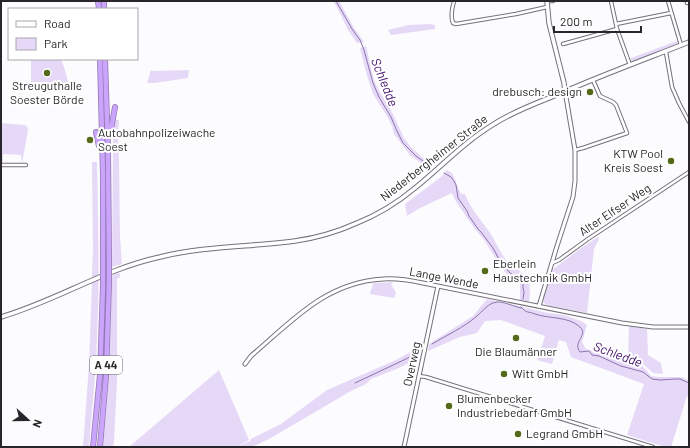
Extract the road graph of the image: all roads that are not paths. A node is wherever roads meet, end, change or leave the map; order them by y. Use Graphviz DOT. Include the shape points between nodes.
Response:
graph roads {
  1 [pos="454,1"];
  2 [pos="547,1"];
  3 [pos="553,1"];
  4 [pos="611,1"];
  5 [pos="668,1"];
  6 [pos="547,7"];
  7 [pos="671,14"];
  8 [pos="616,24"];
  9 [pos="617,29"];
  10 [pos="689,42"];
  11 [pos="563,44"];
  12 [pos="682,45"];
  13 [pos="666,52"];
  14 [pos="100,60"];
  15 [pos="106,60"];
  16 [pos="631,66"];
  17 [pos="593,80"];
  18 [pos="565,91"];
  19 [pos="115,108"];
  20 [pos="689,122"];
  21 [pos="96,132"];
  22 [pos="101,149"];
  23 [pos="108,149"];
  24 [pos="575,150"];
  25 [pos="1,165"];
  26 [pos="26,165"];
  27 [pos="689,172"];
  28 [pos="552,263"];
  29 [pos="438,286"];
  30 [pos="539,306"];
  31 [pos="1,317"];
  32 [pos="689,327"];
  33 [pos="245,364"];
  34 [pos="419,376"];
  35 [pos="93,447"];
  36 [pos="100,447"];
  37 [pos="404,447"];
  38 [pos="653,447"];
  1 -- 6 [label="street" via="451,13 453,23 456,24"];
  2 -- 3 [label="street"];
  2 -- 6 [label="main road"];
  4 -- 8 [label="street"];
  5 -- 7 [label="street"];
  6 -- 18 [label="main road"];
  7 -- 8 [label="street"];
  7 -- 12 [label="street"];
  8 -- 9 [label="street"];
  9 -- 11 [label="street"];
  9 -- 16 [label="street"];
  10 -- 12 [label="main road, Niederbergheimer Straße"];
  12 -- 13 [label="main road, Niederbergheimer Straße"];
  13 -- 16 [label="main road, Niederbergheimer Straße"];
  13 -- 20 [label="street" via="672,87"];
  14 -- 22 [label="highway"];
  15 -- 23 [label="highway, A 44"];
  16 -- 17 [label="main road, Niederbergheimer Straße"];
  17 -- 18 [label="main road, Niederbergheimer Straße"];
  17 -- 24 [label="street" via="600,96 617,107 627,133"];
  18 -- 24 [label="street"];
  18 -- 31 [label="main road, Niederbergheimer Straße" via="523,108 493,124 399,200 373,216 343,229 296,241 180,252 157,257 124,267"];
  19 -- 23 [label="highway"];
  21 -- 22 [label="highway"];
  22 -- 35 [label="highway, A 44, bridge" via="103,287 100,375"];
  23 -- 36 [label="highway, A 44, bridge" via="109,283 106,376"];
  24 -- 28 [label="street" via="573,197"];
  25 -- 26 [label="street"];
  27 -- 28 [label="street, Alter Elfser Weg"];
  28 -- 30 [label="street"];
  29 -- 30 [label="street, Lange Wende"];
  29 -- 33 [label="street, Lange Wende" via="407,280 382,279 353,284 338,290 318,300 300,314"];
  29 -- 34 [label="street, Overweg"];
  30 -- 32 [label="street, Lange Wende" via="622,323 653,327"];
  34 -- 37 [label="street, Overweg"];
  34 -- 38 [label="street"];
}
